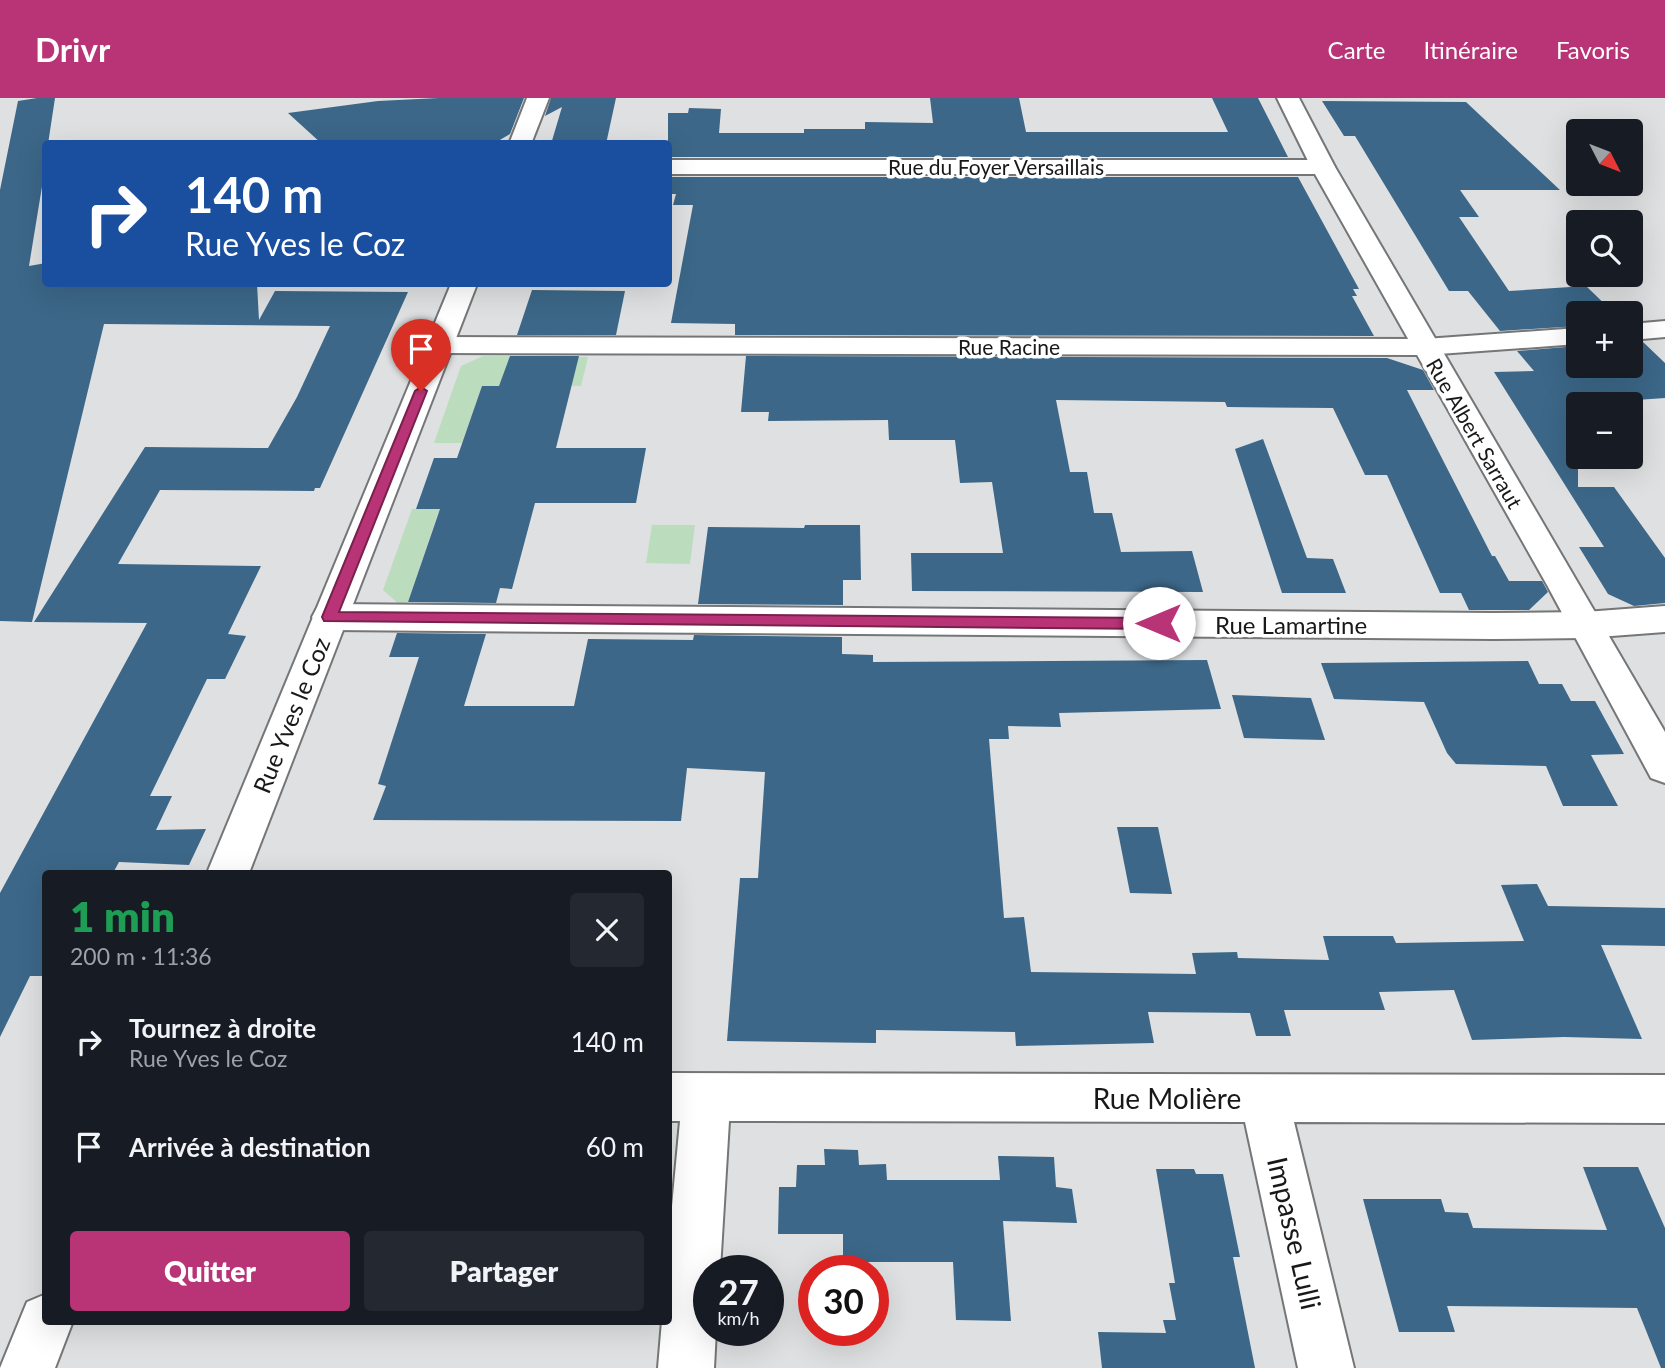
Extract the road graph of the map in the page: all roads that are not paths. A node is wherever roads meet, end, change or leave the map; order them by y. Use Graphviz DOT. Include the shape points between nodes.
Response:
graph roads {
  1 [pos="538,98"];
  2 [pos="1288,98"];
  3 [pos="522,140"];
  4 [pos="672,167"];
  5 [pos="1323,167"];
  6 [pos="463,287"];
  7 [pos="1665,329"];
  8 [pos="1643,331"];
  9 [pos="1566,336"];
  10 [pos="440,345"];
  11 [pos="1425,347"];
  12 [pos="330,617"];
  13 [pos="1665,618"];
  14 [pos="1585,625"];
  15 [pos="1665,767"];
  16 [pos="229,870"];
  17 [pos="682,1097"];
  18 [pos="1264,1098"];
  19 [pos="1665,1099"];
  20 [pos="44,1325"];
  21 [pos="27,1368"];
  22 [pos="686,1368"];
  23 [pos="1326,1368"];
  1 -- 3 [label="street"];
  2 -- 5 [label="street, Rue Albert Sarraut"];
  4 -- 5 [label="street, Rue du Foyer Versaillais"];
  5 -- 11 [label="street, Rue Albert Sarraut"];
  6 -- 10 [label="street, Rue Yves le Coz"];
  7 -- 8 [label="street"];
  9 -- 11 [label="street, Rue Racine"];
  10 -- 11 [label="street, Rue Racine"];
  10 -- 12 [label="street, Rue Yves le Coz"];
  11 -- 14 [label="street, Rue Albert Sarraut"];
  12 -- 14 [label="street, Rue Lamartine"];
  12 -- 16 [label="street, Rue Yves le Coz"];
  13 -- 14 [label="street, Rue Lamartine"];
  14 -- 15 [label="street, Rue Albert Sarraut"];
  17 -- 18 [label="street, Rue Molière"];
  17 -- 22 [label="street"];
  18 -- 19 [label="street, Rue Molière"];
  18 -- 23 [label="street, Impasse Lulli"];
  20 -- 21 [label="street"];
}
